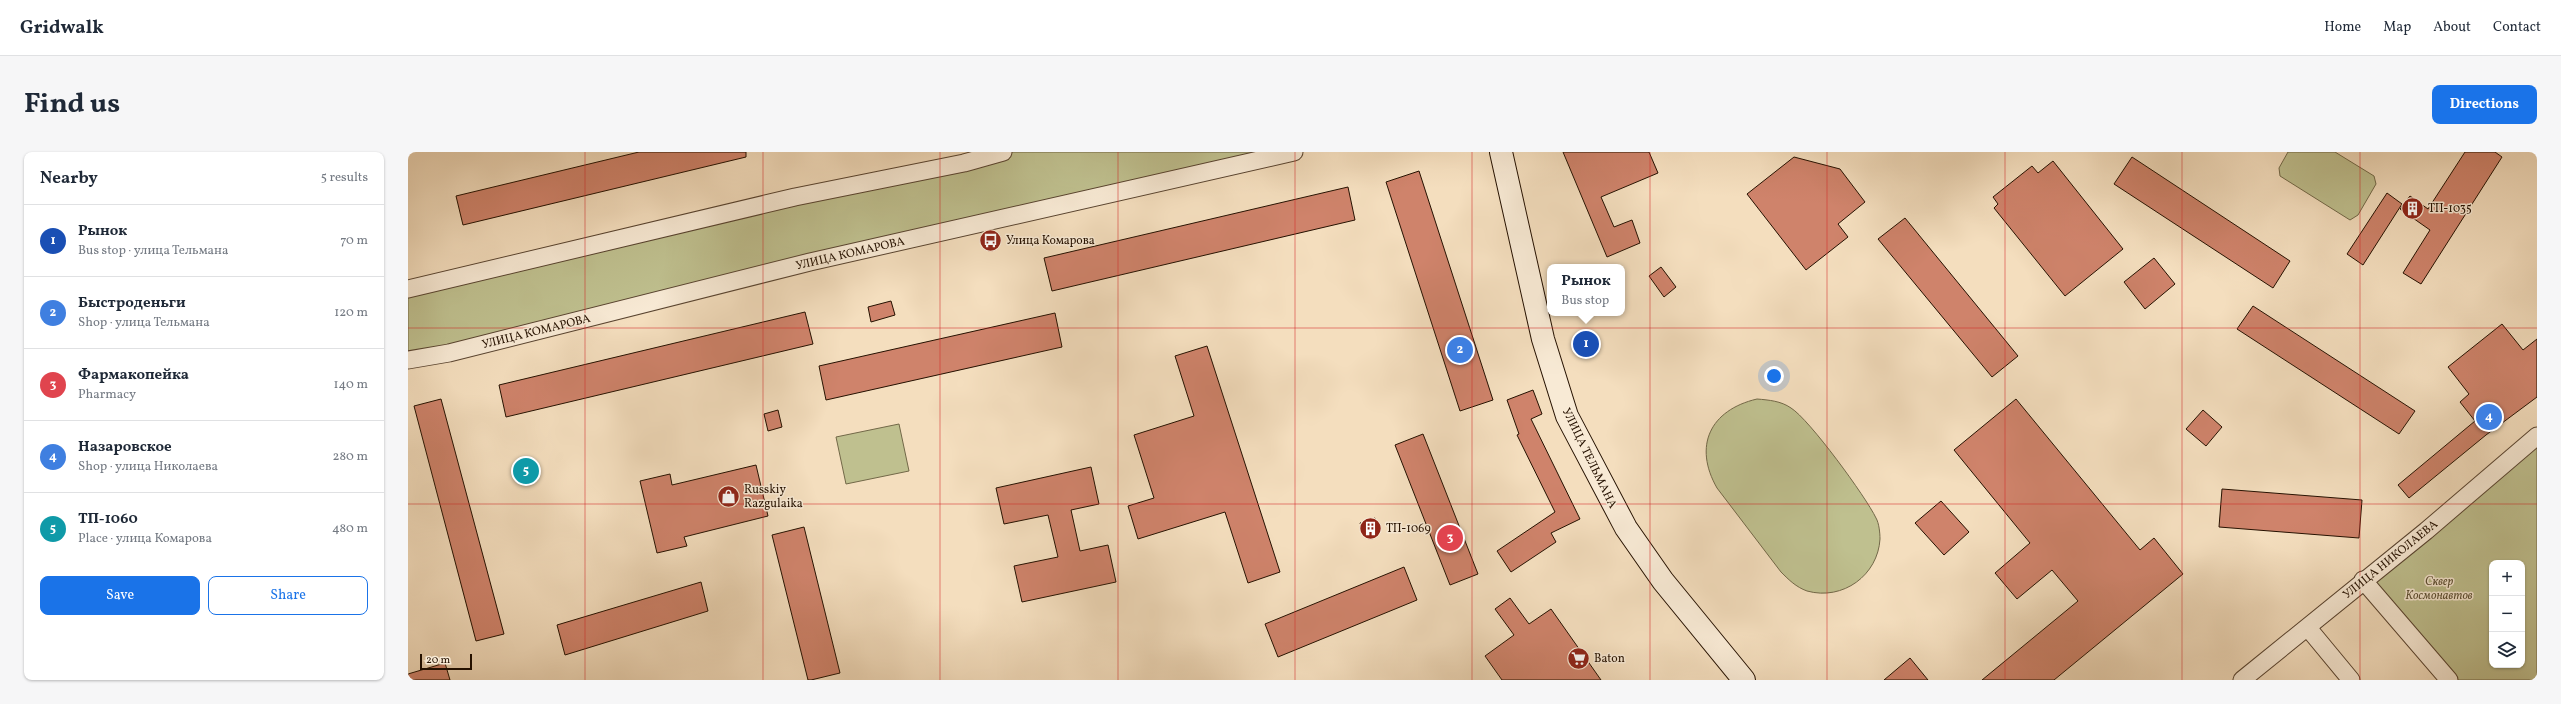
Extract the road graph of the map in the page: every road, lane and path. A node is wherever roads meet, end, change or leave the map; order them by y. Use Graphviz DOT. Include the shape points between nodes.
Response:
graph roads {
  1 [pos="1003,152"];
  2 [pos="1294,152"];
  3 [pos="1501,152"];
  4 [pos="408,288"];
  5 [pos="408,360"];
  6 [pos="2537,436"];
  7 [pos="2364,580"];
  8 [pos="2308,628"];
  9 [pos="1744,680"];
  10 [pos="2242,680"];
  11 [pos="2351,680"];
  12 [pos="2449,680"];
  1 -- 4 [label="street" via="964,163 795,197"];
  2 -- 5 [label="street, УЛИЦА КОМАРОВА" via="818,260 449,353"];
  3 -- 9 [label="main road, УЛИЦА ТЕЛЬМАНА" via="1543,339 1567,416 1626,528 1663,581"];
  6 -- 7 [label="street, УЛИЦА НИКОЛАЕВА" via="2426,531"];
  7 -- 8 [label="street, УЛИЦА НИКОЛАЕВА"];
  7 -- 12 [label="street"];
  8 -- 10 [label="street, УЛИЦА НИКОЛАЕВА"];
  8 -- 11 [label="street"];
}
